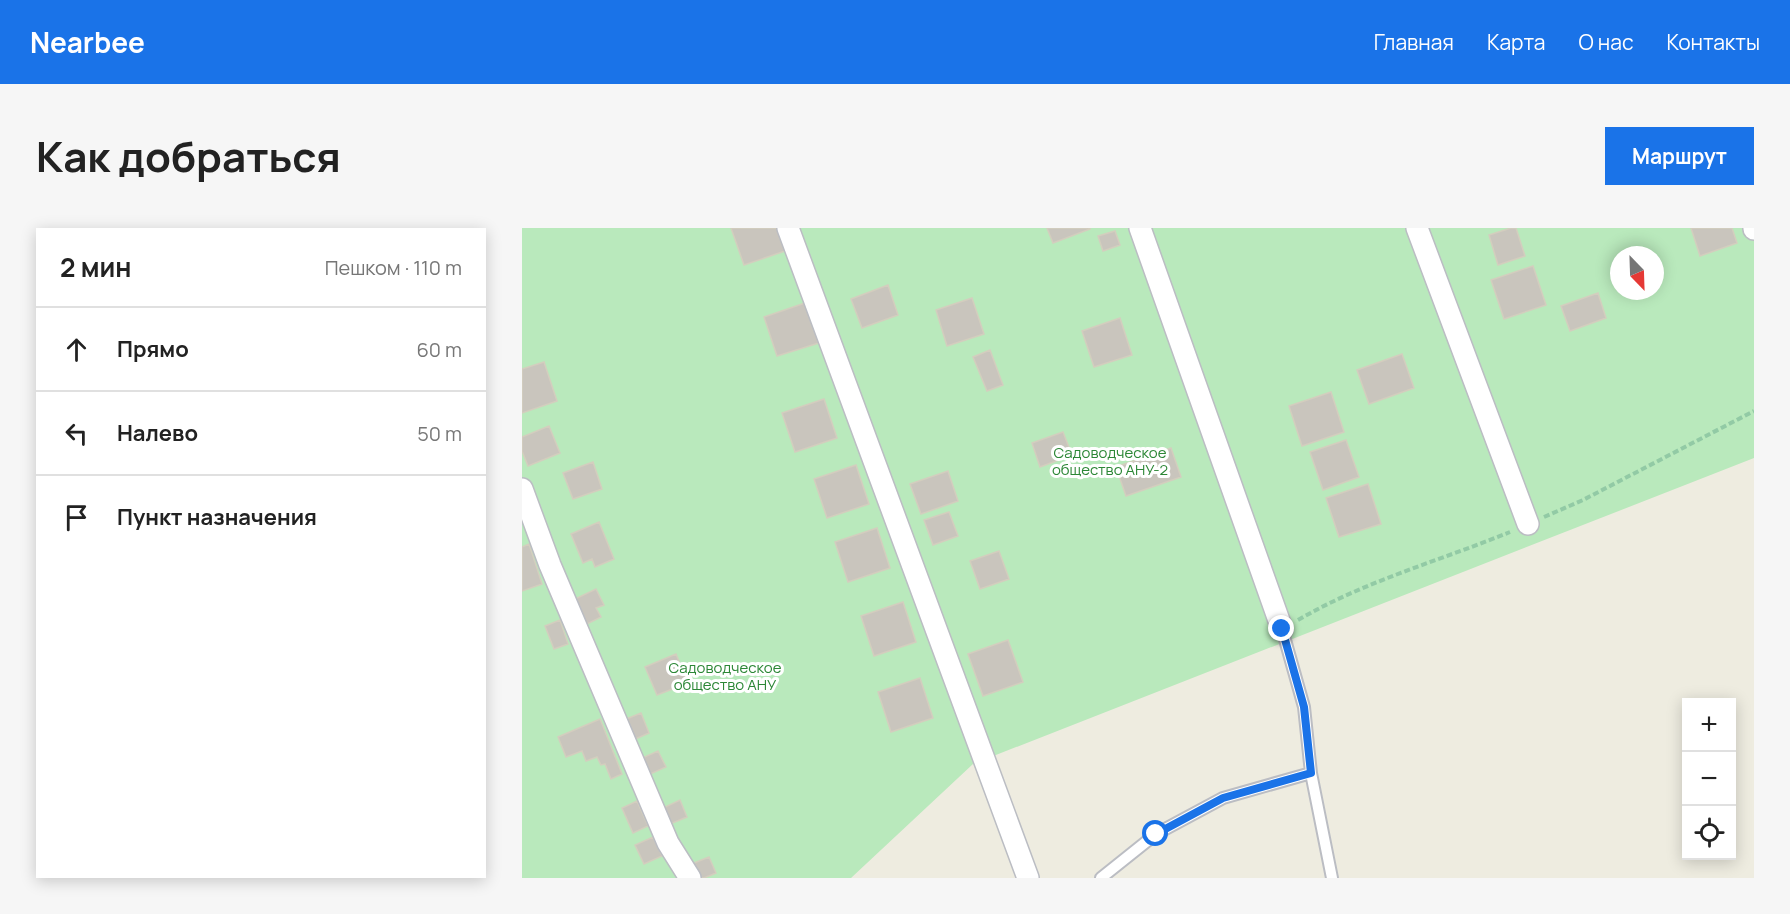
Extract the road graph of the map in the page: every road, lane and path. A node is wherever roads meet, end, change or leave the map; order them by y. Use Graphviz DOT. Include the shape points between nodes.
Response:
graph roads {
  1 [pos="788,228"];
  2 [pos="1140,228"];
  3 [pos="1417,228"];
  4 [pos="522,489"];
  5 [pos="1527,524"];
  6 [pos="1282,629"];
  7 [pos="1311,773"];
  8 [pos="690,878"];
  9 [pos="1028,878"];
  10 [pos="1101,878"];
  11 [pos="1332,878"];
  1 -- 9 [label="street"];
  2 -- 6 [label="street"];
  3 -- 5 [label="street"];
  4 -- 8 [label="street" via="550,565 668,843"];
  6 -- 7 [label="lane" via="1304,707"];
  7 -- 10 [label="lane" via="1223,798 1156,834"];
  7 -- 11 [label="lane"];
}
